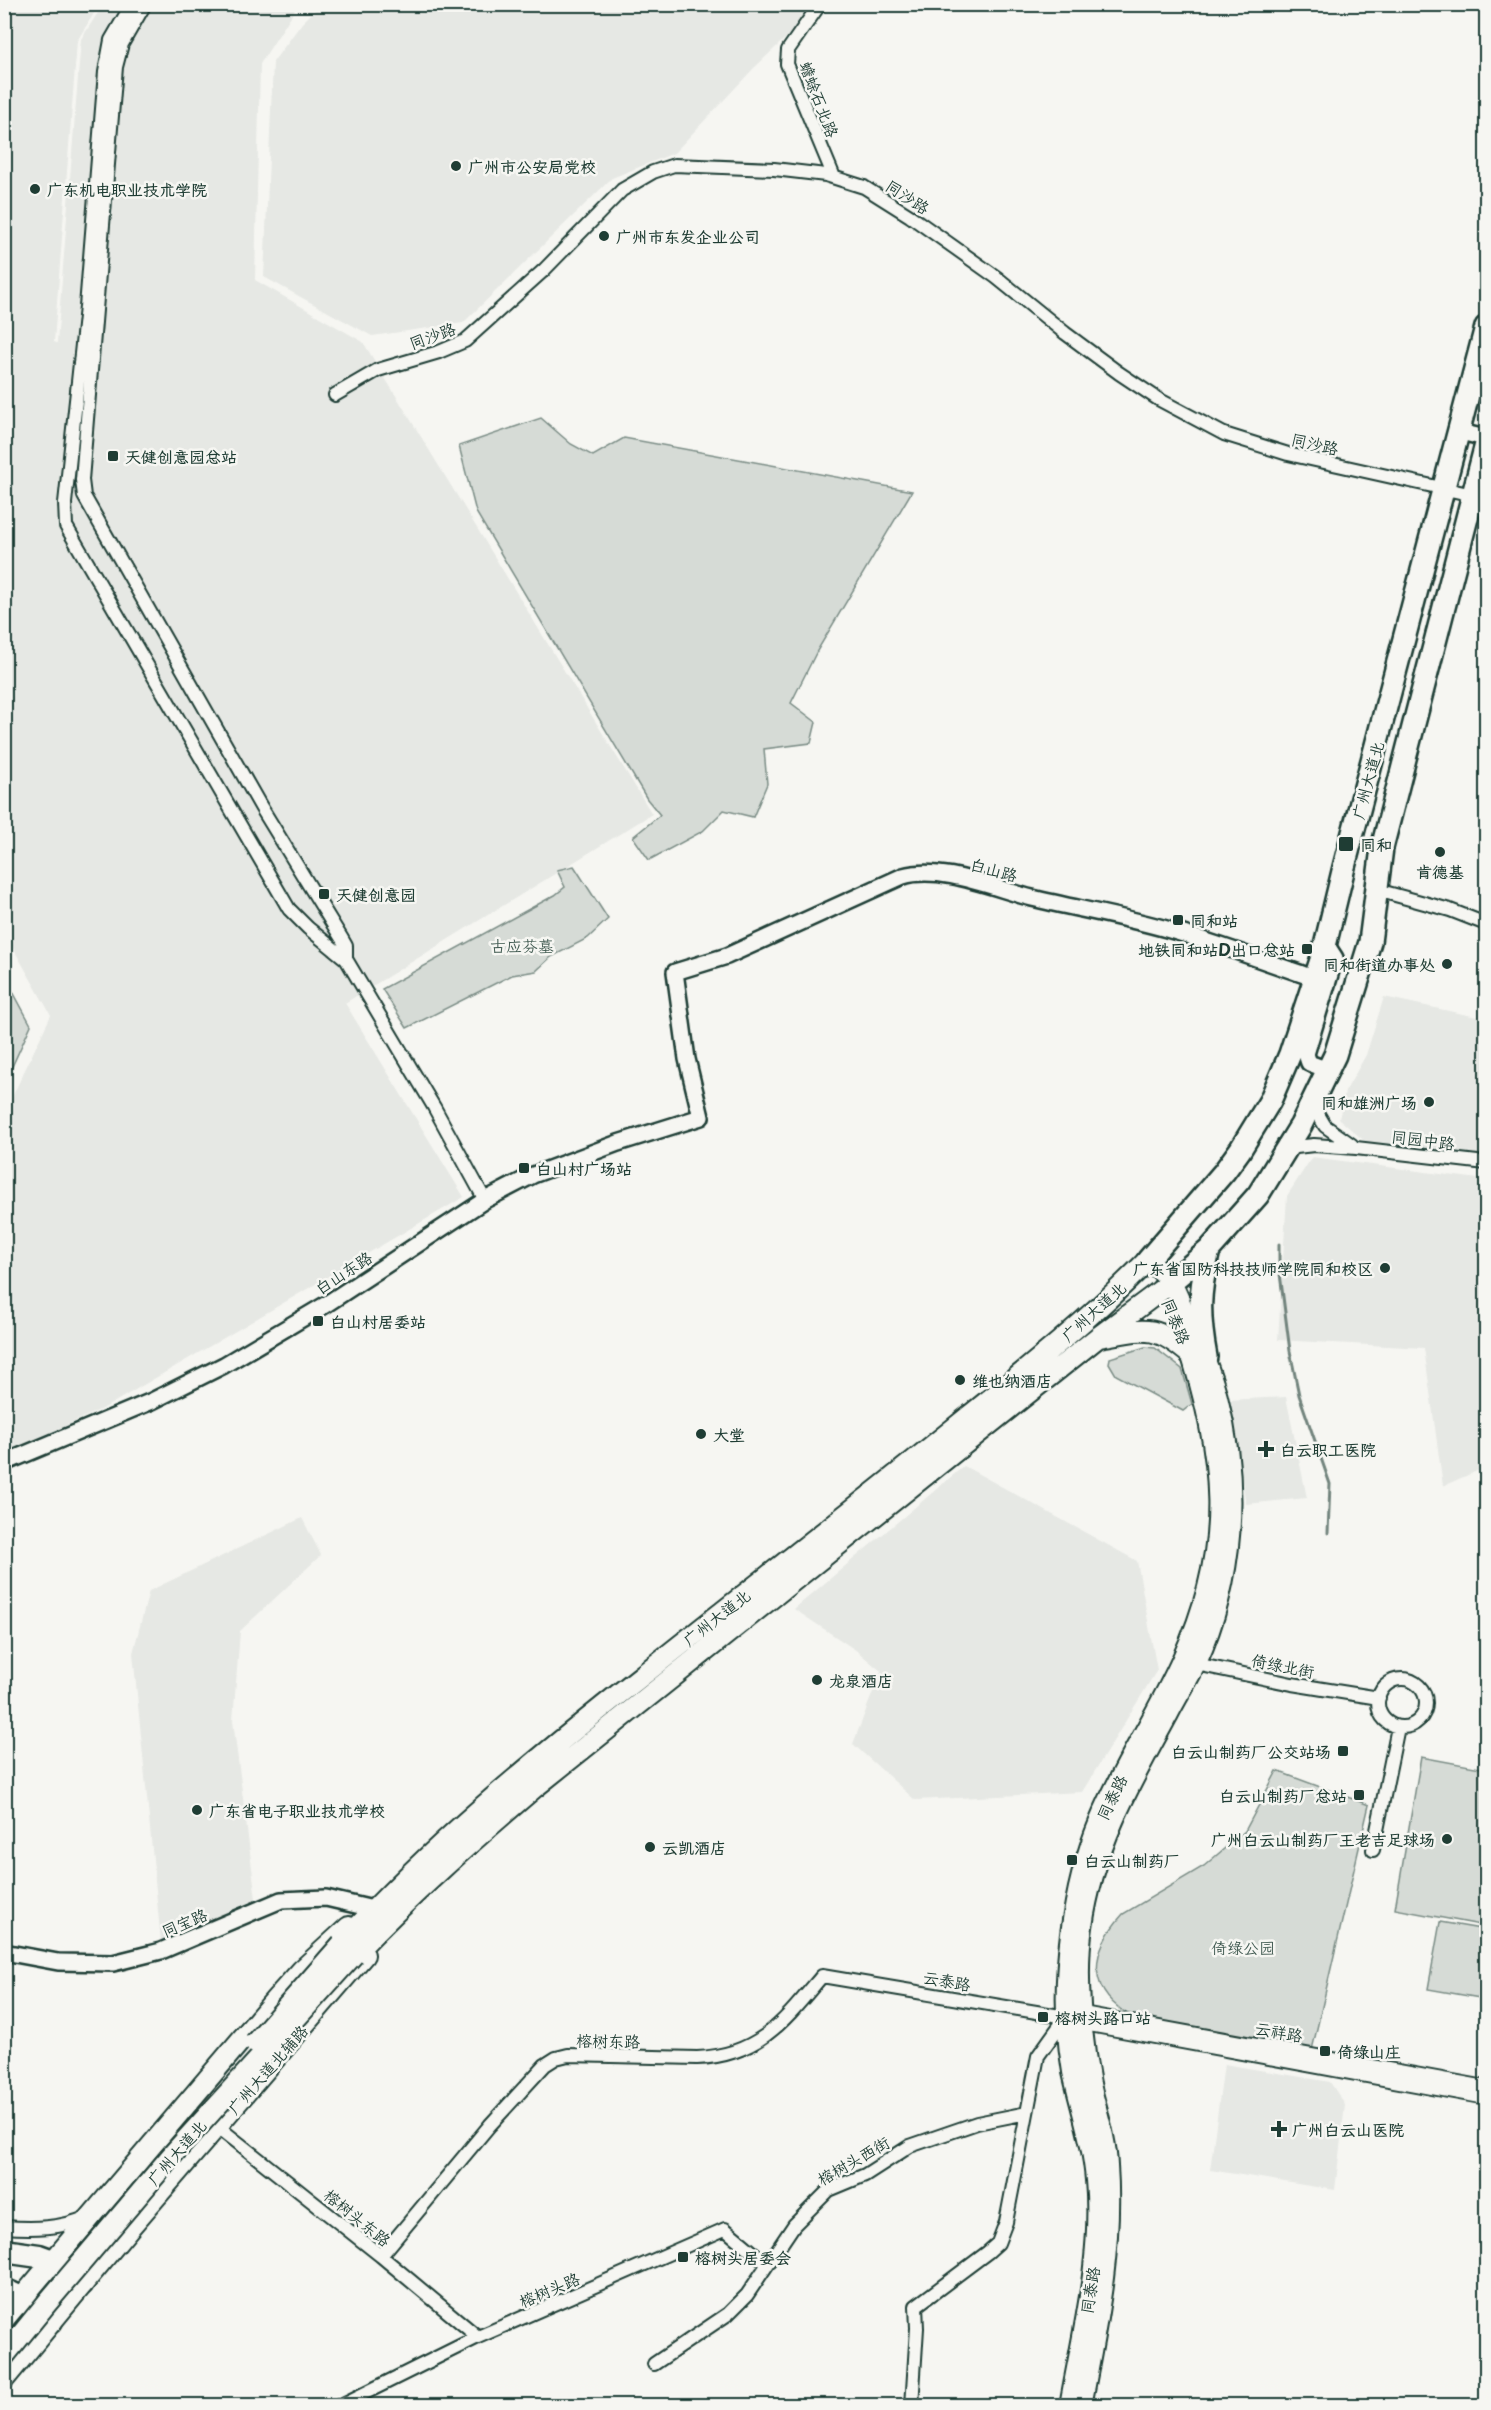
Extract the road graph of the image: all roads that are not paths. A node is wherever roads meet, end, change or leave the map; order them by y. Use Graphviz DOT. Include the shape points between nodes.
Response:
graph roads {
  1 [pos="132,4"];
  2 [pos="145,4"];
  3 [pos="820,4"];
  4 [pos="834,177"];
  5 [pos="1486,327"];
  6 [pos="335,395"];
  7 [pos="1460,432"];
  8 [pos="1486,438"];
  9 [pos="1486,444"];
  10 [pos="1444,488"];
  11 [pos="1473,495"];
  12 [pos="1377,890"];
  13 [pos="1486,924"];
  14 [pos="1326,944"];
  15 [pos="346,959"];
  16 [pos="1314,978"];
  17 [pos="1328,1071"];
  18 [pos="1312,1104"];
  19 [pos="701,1117"];
  20 [pos="1287,1148"];
  21 [pos="1356,1148"];
  22 [pos="1486,1163"];
  23 [pos="485,1200"];
  24 [pos="1209,1250"];
  25 [pos="1148,1260"];
  26 [pos="1168,1285"];
  27 [pos="1097,1338"];
  28 [pos="1198,1356"];
  29 [pos="991,1411"];
  30 [pos="4,1463"];
  31 [pos="1189,1662"];
  32 [pos="1379,1698"];
  33 [pos="1398,1727"];
  34 [pos="1373,1850"];
  35 [pos="380,1915"];
  36 [pos="348,1949"];
  37 [pos="4,1952"];
  38 [pos="822,1976"];
  39 [pos="1078,2018"];
  40 [pos="1486,2087"];
  41 [pos="1486,2098"];
  42 [pos="1027,2113"];
  43 [pos="217,2126"];
  44 [pos="102,2205"];
  45 [pos="4,2227"];
  46 [pos="129,2228"];
  47 [pos="4,2253"];
  48 [pos="381,2256"];
  49 [pos="53,2261"];
  50 [pos="767,2264"];
  51 [pos="4,2272"];
  52 [pos="82,2283"];
  53 [pos="13,2294"];
  54 [pos="4,2319"];
  55 [pos="51,2320"];
  56 [pos="4,2335"];
  57 [pos="478,2337"];
  58 [pos="4,2356"];
  59 [pos="654,2364"];
  60 [pos="4,2379"];
  61 [pos="339,2406"];
  62 [pos="912,2406"];
  63 [pos="1069,2406"];
  64 [pos="1082,2406"];
  1 -- 15 [label="street" via="111,40 105,72 66,526 289,909"];
  2 -- 15 [label="street" via="122,44 116,67 82,480 84,496 261,807 346,946"];
  3 -- 4 [label="street, 蟾蜍石北路" via="788,50 787,64"];
  4 -- 6 [label="street, 同沙路" via="774,169 674,165 653,172 622,190 544,270 465,341 378,370"];
  4 -- 10 [label="street, 同沙路" via="864,187 910,216 1119,373 1201,423 1242,441 1287,454"];
  5 -- 7 [label="highway, 广州大道北"];
  7 -- 8 [label="street"];
  7 -- 10 [label="highway, 广州大道北"];
  9 -- 11 [label="highway, 广州大道北"];
  10 -- 11 [label="street, 同沙路"];
  10 -- 14 [label="highway, 广州大道北"];
  11 -- 12 [label="highway, 广州大道北" via="1382,848"];
  12 -- 13 [label="street"];
  12 -- 17 [label="highway, 广州大道北" via="1367,951"];
  14 -- 16 [label="highway, 广州大道北"];
  14 -- 17 [label="street" via="1335,958 1306,1054 1309,1063"];
  15 -- 23 [label="street"];
  16 -- 19 [label="street, 白山路" via="1170,930 945,874 923,872 903,876 727,956 675,972 687,1059"];
  16 -- 25 [label="highway, 广州大道北" via="1290,1054 1261,1117 1224,1172"];
  17 -- 18 [label="highway, 广州大道北"];
  18 -- 20 [label="highway, 广州大道北"];
  18 -- 21 [label="street" via="1325,1126"];
  19 -- 23 [label="street, 白山东路" via="572,1159"];
  20 -- 21 [label="street, 同园中路"];
  20 -- 24 [label="highway, 广州大道北" via="1247,1208"];
  21 -- 22 [label="street, 同园中路"];
  23 -- 30 [label="street, 白山东路" via="232,1361 152,1401"];
  24 -- 26 [label="highway, 广州大道北"];
  24 -- 28 [label="highway" via="1202,1279"];
  25 -- 26 [label="main road, 同泰路"];
  25 -- 29 [label="main road, 广州大道北"];
  26 -- 27 [label="main road, 广州大道北"];
  26 -- 28 [label="main road, 同泰路"];
  27 -- 28 [label="main road" via="1151,1330 1163,1333"];
  27 -- 29 [label="main road, 广州大道北"];
  28 -- 31 [label="main road, 同泰路" via="1215,1383 1228,1443 1232,1516 1217,1608"];
  29 -- 35 [label="main road, 广州大道北" via="581,1724 445,1839"];
  31 -- 32 [label="street, 倚绿北街"];
  31 -- 39 [label="main road, 同泰路" via="1108,1802 1087,1855 1070,1933"];
  32 -- 33 [label="street" via="1381,1714"];
  32 -- 33 [label="street" via="1387,1685 1402,1679 1422,1690 1426,1705 1421,1719 1408,1727"];
  33 -- 34 [label="street"];
  35 -- 36 [label="main road"];
  35 -- 37 [label="street, 同宝路" via="326,1898 281,1900 161,1951 112,1964 69,1963"];
  35 -- 43 [label="main road, 广州大道北辅路" via="368,1950"];
  35 -- 44 [label="main road" via="344,1930 302,1970"];
  36 -- 56 [label="main road, 广州大道北, bridge" via="150,2164"];
  36 -- 58 [label="main road, 广州大道北, bridge"];
  38 -- 39 [label="street, 云泰路"];
  38 -- 48 [label="street, 榕树东路" via="784,2020 758,2042 736,2052 714,2058 556,2058 490,2125"];
  39 -- 40 [label="street, 云祥路"];
  39 -- 41 [label="street, 云祥路"];
  39 -- 42 [label="street" via="1038,2056"];
  39 -- 63 [label="main road, 同泰路" via="1072,2069 1092,2153 1096,2195 1093,2266"];
  39 -- 64 [label="main road, 同泰路" via="1107,2150 1109,2187 1104,2282"];
  42 -- 50 [label="street, 榕树头西街" via="910,2146 865,2175 829,2190 794,2225"];
  42 -- 62 [label="street" via="1006,2222 998,2243 916,2306"];
  43 -- 46 [label="main road, 广州大道北辅路"];
  43 -- 48 [label="street, 榕树头东路"];
  44 -- 45 [label="street" via="71,2224"];
  44 -- 46 [label="main road"];
  44 -- 49 [label="main road"];
  46 -- 52 [label="main road, 广州大道北辅路"];
  47 -- 49 [label="highway"];
  47 -- 51 [label="highway"];
  48 -- 57 [label="street, 榕树头东路"];
  49 -- 52 [label="highway"];
  49 -- 53 [label="main road"];
  50 -- 57 [label="street, 榕树头路" via="725,2229"];
  50 -- 59 [label="street, 榕树头西街" via="747,2295 728,2314"];
  52 -- 55 [label="main road, 广州大道北辅路"];
  53 -- 54 [label="main road"];
  53 -- 55 [label="highway"];
  55 -- 60 [label="main road, 广州大道北辅路"];
  57 -- 61 [label="street, 榕树头路"];
}
